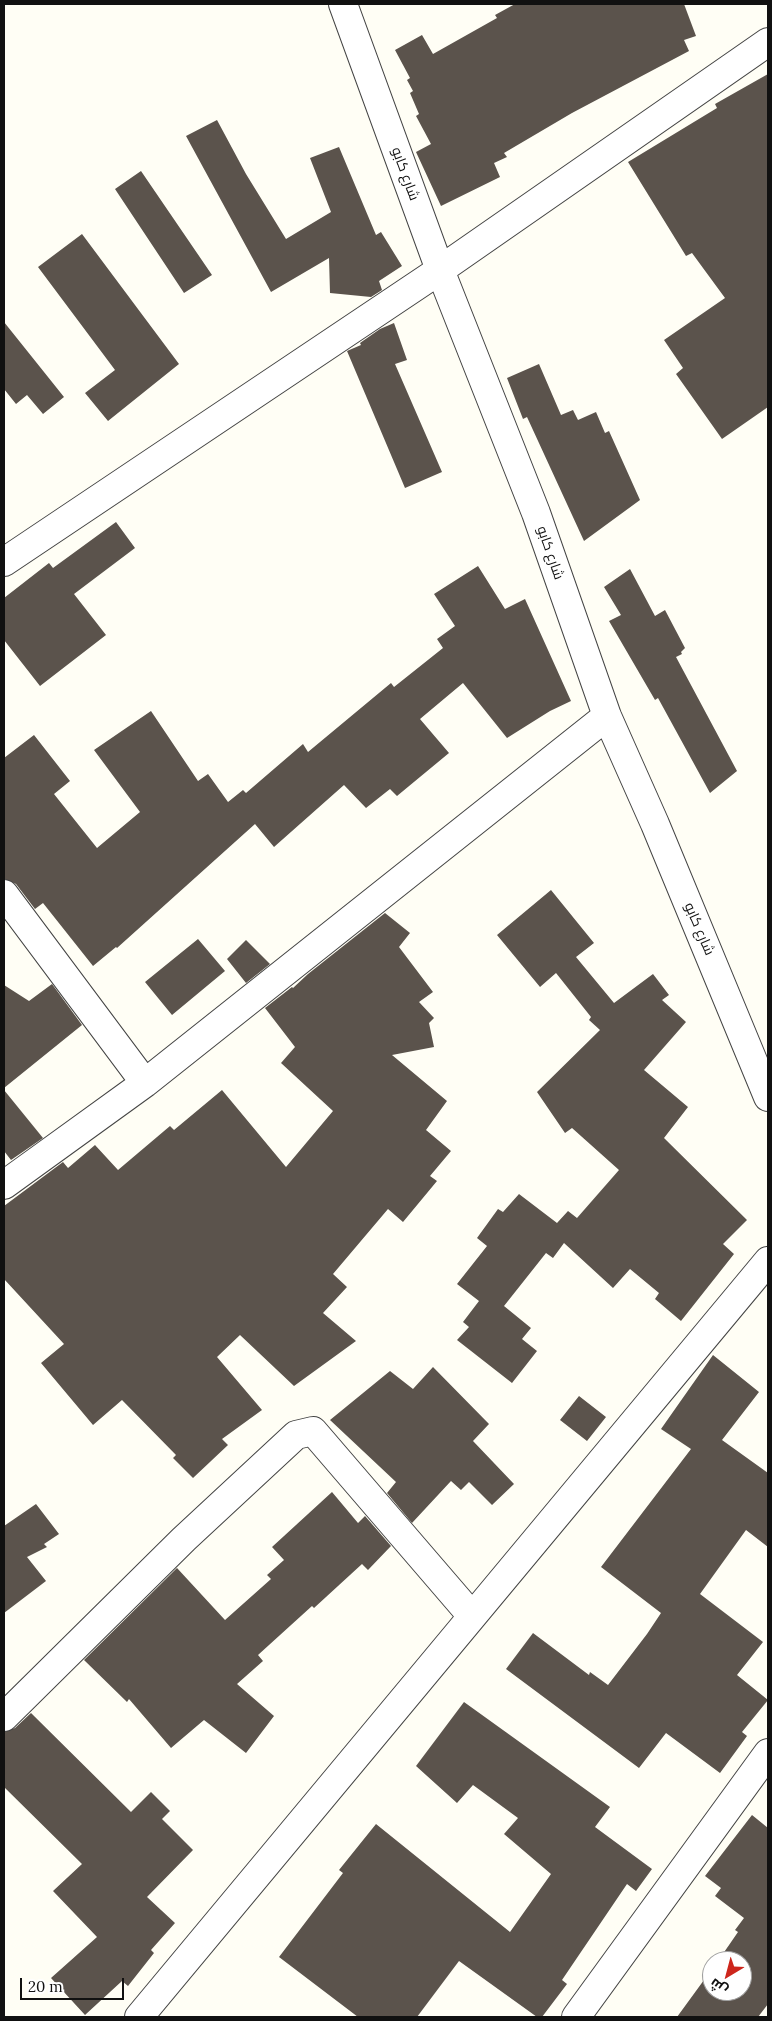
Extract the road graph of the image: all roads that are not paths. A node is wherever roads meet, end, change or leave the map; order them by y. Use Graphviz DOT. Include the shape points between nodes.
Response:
graph roads {
  1 [pos="343,4"];
  2 [pos="768,42"];
  3 [pos="440,270"];
  4 [pos="4,562"];
  5 [pos="606,716"];
  6 [pos="4,894"];
  7 [pos="145,1083"];
  8 [pos="768,1097"];
  9 [pos="4,1184"];
  10 [pos="768,1261"];
  11 [pos="472,1616"];
  12 [pos="4,1717"];
  13 [pos="768,1753"];
  14 [pos="139,2017"];
  15 [pos="576,2017"];
  1 -- 3 [label="street, شارع كابو"];
  2 -- 3 [label="street"];
  3 -- 4 [label="street"];
  3 -- 5 [label="street, شارع كابو" via="536,513"];
  5 -- 7 [label="street"];
  5 -- 8 [label="street, شارع كابو" via="655,824"];
  6 -- 7 [label="street"];
  7 -- 9 [label="street"];
  10 -- 11 [label="street"];
  11 -- 12 [label="street" via="313,1431 296,1435 184,1539"];
  11 -- 14 [label="street"];
  13 -- 15 [label="street"];
}
